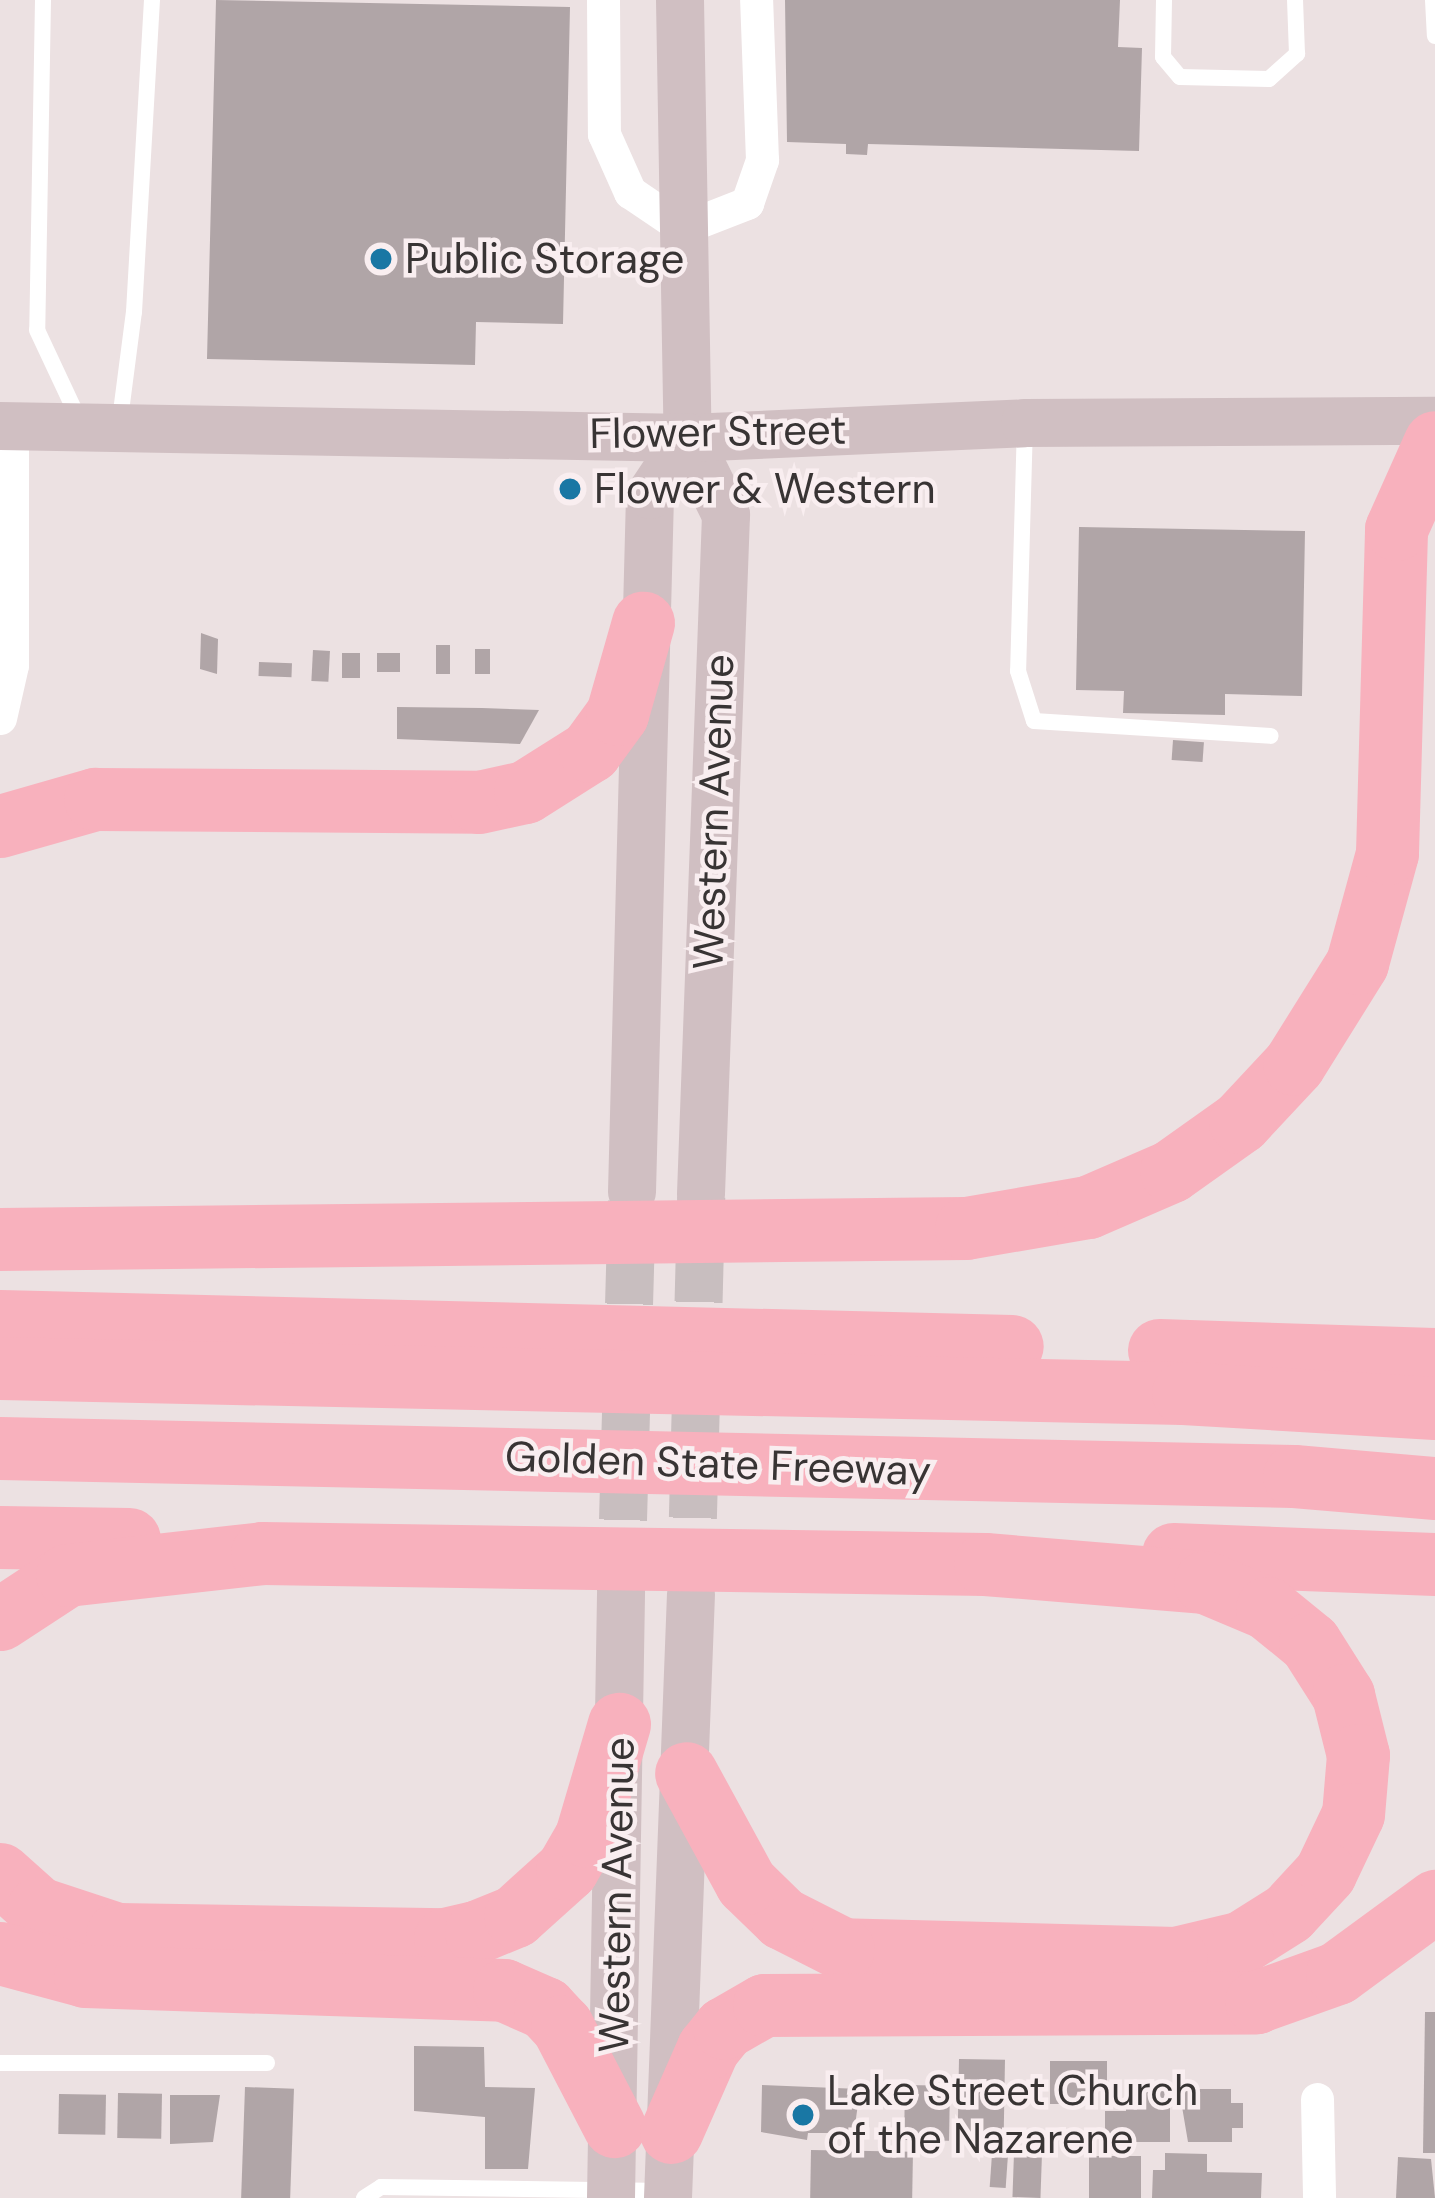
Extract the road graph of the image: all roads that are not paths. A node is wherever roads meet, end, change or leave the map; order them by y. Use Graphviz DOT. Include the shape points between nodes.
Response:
graph roads {
  1 [pos="43,0"];
  2 [pos="152,0"];
  3 [pos="603,0"];
  4 [pos="680,0"];
  5 [pos="756,0"];
  6 [pos="1164,0"];
  7 [pos="1295,0"];
  8 [pos="1433,0"];
  9 [pos="1435,36"];
  10 [pos="682,228"];
  11 [pos="1435,421"];
  12 [pos="1025,423"];
  13 [pos="6,426"];
  14 [pos="100,427"];
  15 [pos="688,438"];
  16 [pos="1435,442"];
  17 [pos="643,622"];
  18 [pos="0,718"];
  19 [pos="1271,736"];
  20 [pos="0,826"];
  21 [pos="632,1192"];
  22 [pos="701,1195"];
  23 [pos="0,1239"];
  24 [pos="0,1321"];
  25 [pos="1435,1359"];
  26 [pos="0,1368"];
  27 [pos="567,1396"];
  28 [pos="749,1402"];
  29 [pos="0,1404"];
  30 [pos="1435,1408"];
  31 [pos="1435,1440"];
  32 [pos="0,1448"];
  33 [pos="1435,1488"];
  34 [pos="0,1537"];
  35 [pos="262,1553"];
  36 [pos="985,1564"];
  37 [pos="1435,1564"];
  38 [pos="621,1592"];
  39 [pos="691,1594"];
  40 [pos="0,1619"];
  41 [pos="619,1724"];
  42 [pos="686,1773"];
  43 [pos="0,1874"];
  44 [pos="1435,1901"];
  45 [pos="0,1953"];
  46 [pos="0,2062"];
  47 [pos="267,2063"];
  48 [pos="1317,2099"];
  49 [pos="655,2161"];
  50 [pos="611,2195"];
  51 [pos="364,2198"];
  52 [pos="1319,2198"];
  1 -- 14 [label="lane" via="37,330"];
  2 -- 14 [label="lane" via="134,312"];
  3 -- 10 [label="street" via="604,134 630,193"];
  4 -- 10 [label="main road, Western Avenue"];
  5 -- 10 [label="street" via="762,160 747,203"];
  6 -- 7 [label="lane" via="1163,57 1180,77 1269,79 1297,54"];
  8 -- 9 [label="lane"];
  10 -- 15 [label="main road, Western Avenue"];
  11 -- 12 [label="main road, Flower Street"];
  12 -- 15 [label="main road, Flower Street"];
  12 -- 19 [label="lane" via="1018,671 1034,721"];
  13 -- 14 [label="main road, Flower Street"];
  13 -- 18 [label="street" via="13,665"];
  14 -- 15 [label="main road, Flower Street"];
  15 -- 17 [label="main road, Western Avenue" via="650,496"];
  15 -- 22 [label="main road, Western Avenue" via="726,515"];
  16 -- 23 [label="highway" via="1396,529 1387,854 1357,963 1294,1064 1240,1122 1171,1172 1088,1208 967,1228"];
  17 -- 20 [label="highway" via="617,714 590,751 525,792 479,802 95,799"];
  17 -- 21 [label="main road, Western Avenue"];
  24 -- 27 [label="highway, Golden State Freeway"];
  25 -- 28 [label="highway, Golden State Freeway"];
  26 -- 27 [label="highway"];
  27 -- 28 [label="highway, Golden State Freeway"];
  27 -- 28 [label="highway, Golden State Freeway"];
  27 -- 29 [label="highway"];
  27 -- 32 [label="highway, Golden State Freeway"];
  28 -- 30 [label="highway"];
  28 -- 31 [label="highway"];
  28 -- 33 [label="highway, Golden State Freeway"];
  34 -- 35 [label="highway" via="188,1540"];
  35 -- 36 [label="highway"];
  35 -- 40 [label="highway" via="68,1575"];
  36 -- 37 [label="highway" via="1169,1554"];
  36 -- 42 [label="highway" via="1205,1582 1267,1608 1310,1643 1343,1695 1358,1755 1353,1814 1325,1873 1288,1913 1242,1942 1175,1958 843,1949 782,1918 746,1882"];
  38 -- 41 [label="main road, Western Avenue"];
  39 -- 42 [label="main road, Western Avenue"];
  41 -- 43 [label="highway" via="586,1836 567,1869 515,1916 460,1936 117,1934 38,1908"];
  41 -- 49 [label="main road, Western Avenue"];
  42 -- 49 [label="main road, Western Avenue"];
  44 -- 49 [label="highway" via="1337,1973 1256,2002 764,2005 724,2028 708,2048"];
  45 -- 49 [label="highway" via="85,1976 504,1990 545,2008 562,2026"];
  46 -- 47 [label="lane"];
  48 -- 52 [label="street"];
  49 -- 50 [label="main road, Western Avenue"];
  49 -- 50 [label="lane"];
  50 -- 51 [label="lane" via="419,2186 381,2187"];
}
